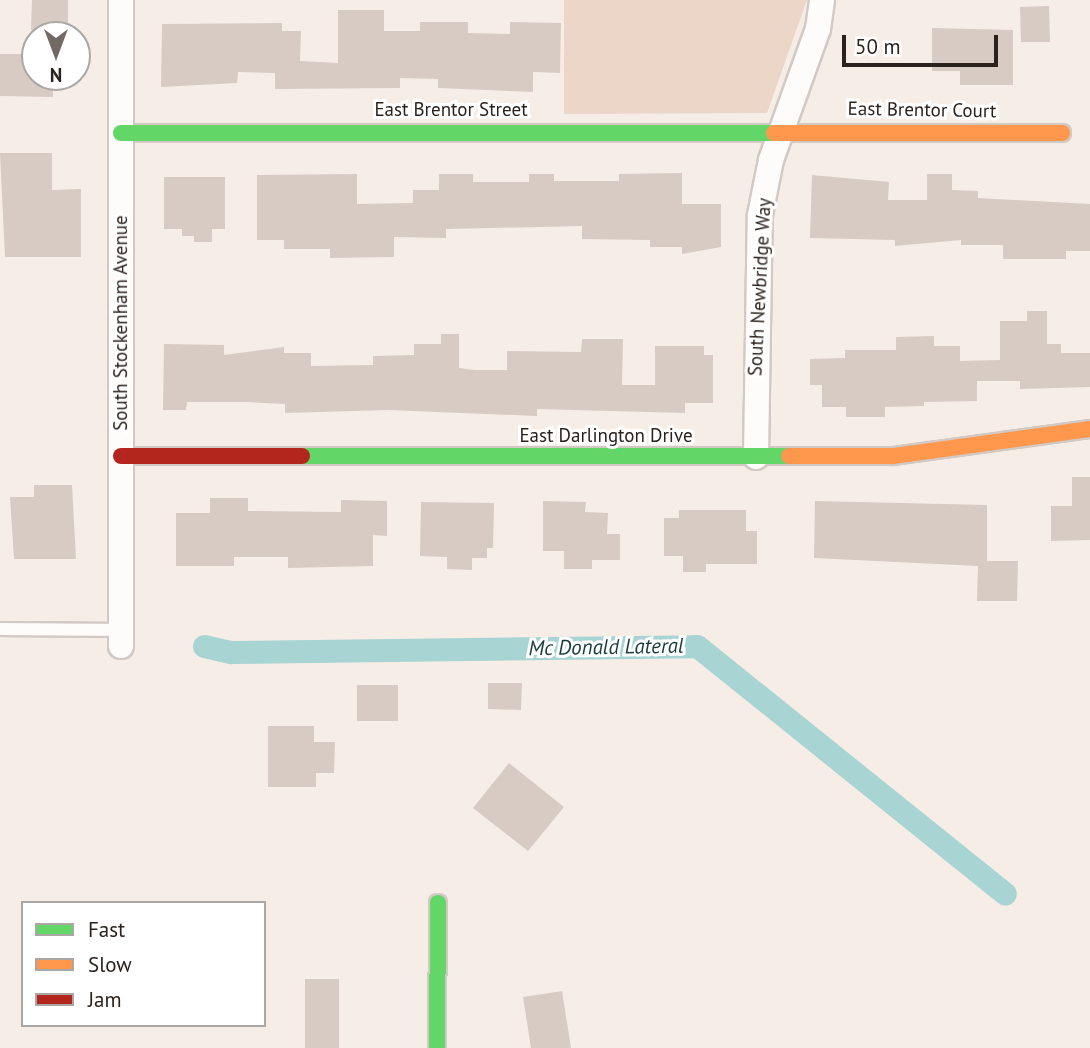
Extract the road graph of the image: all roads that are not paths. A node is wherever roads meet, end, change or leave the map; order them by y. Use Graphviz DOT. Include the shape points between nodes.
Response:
graph roads {
  1 [pos="121,0"];
  2 [pos="822,0"];
  3 [pos="781,129"];
  4 [pos="121,133"];
  5 [pos="1062,133"];
  6 [pos="1090,429"];
  7 [pos="121,456"];
  8 [pos="756,457"];
  9 [pos="0,629"];
  10 [pos="121,638"];
  11 [pos="438,903"];
  12 [pos="437,1048"];
  1 -- 4 [label="street, South Stockenham Avenue"];
  2 -- 3 [label="street, South Newbridge Way" via="818,29"];
  3 -- 4 [label="street, East Brentor Street"];
  3 -- 5 [label="street, East Brentor Court"];
  3 -- 8 [label="street, South Newbridge Way" via="760,215"];
  4 -- 7 [label="street, South Stockenham Avenue"];
  6 -- 8 [label="street, East Darlington Drive" via="893,456"];
  7 -- 8 [label="street, East Darlington Drive"];
  7 -- 10 [label="street, South Stockenham Avenue"];
  9 -- 10 [label="lane"];
  11 -- 12 [label="street"];
}
